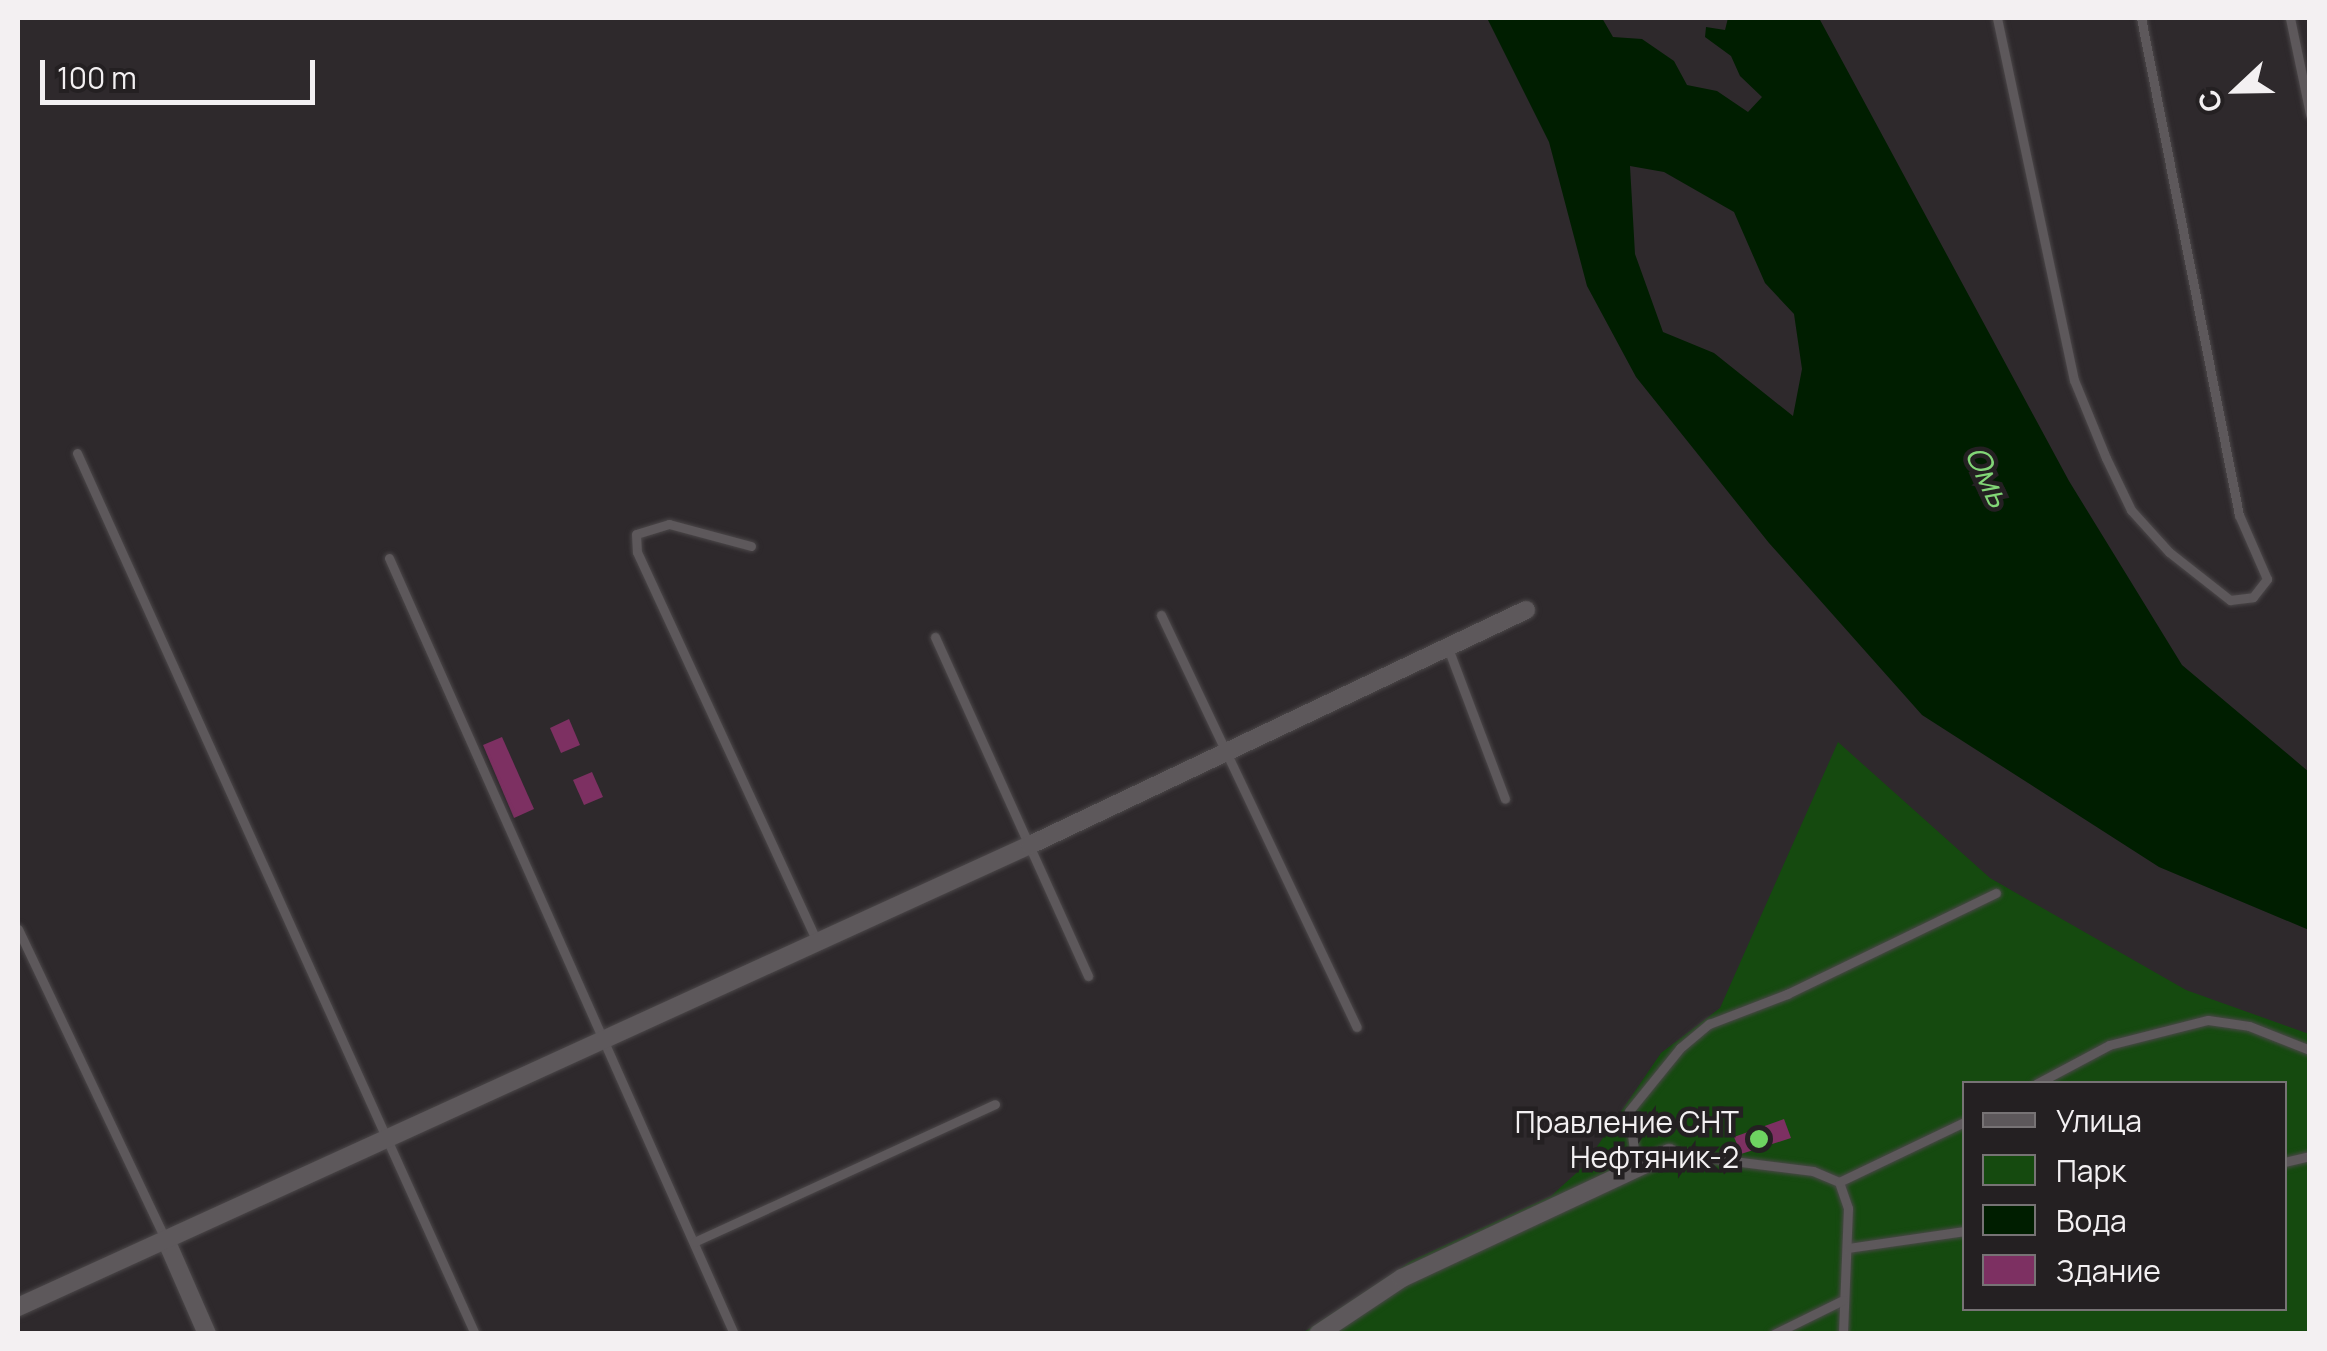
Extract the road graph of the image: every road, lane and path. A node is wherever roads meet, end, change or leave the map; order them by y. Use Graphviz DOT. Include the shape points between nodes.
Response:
graph roads {
  1 [pos="1997,18"];
  2 [pos="2141,18"];
  3 [pos="2290,18"];
  4 [pos="2310,114"];
  5 [pos="77,453"];
  6 [pos="751,546"];
  7 [pos="389,558"];
  8 [pos="1526,610"];
  9 [pos="1161,614"];
  10 [pos="935,636"];
  11 [pos="1448,648"];
  12 [pos="1222,754"];
  13 [pos="1505,800"];
  14 [pos="1030,845"];
  15 [pos="1996,893"];
  16 [pos="18,929"];
  17 [pos="816,940"];
  18 [pos="1088,976"];
  19 [pos="1357,1027"];
  20 [pos="600,1037"];
  21 [pos="2310,1050"];
  22 [pos="2041,1081"];
  23 [pos="994,1104"];
  24 [pos="1962,1123"];
  25 [pos="388,1136"];
  26 [pos="1669,1153"];
  27 [pos="1636,1165"];
  28 [pos="1839,1182"];
  29 [pos="1962,1231"];
  30 [pos="166,1240"];
  31 [pos="694,1242"];
  32 [pos="1848,1248"];
  33 [pos="1843,1300"];
  34 [pos="18,1307"];
  35 [pos="207,1334"];
  36 [pos="475,1334"];
  37 [pos="734,1334"];
  38 [pos="1318,1334"];
  39 [pos="1774,1334"];
  40 [pos="1843,1334"];
  1 -- 2 [label="lane" via="2074,380 2106,458 2131,510 2169,552 2230,600 2253,597 2266,579 2239,515"];
  3 -- 4 [label="lane"];
  5 -- 25 [label="lane"];
  6 -- 17 [label="lane" via="668,524 636,534 638,552"];
  7 -- 20 [label="lane"];
  8 -- 11 [label="street"];
  9 -- 12 [label="lane"];
  10 -- 14 [label="lane"];
  11 -- 12 [label="street"];
  11 -- 13 [label="lane"];
  12 -- 14 [label="street"];
  12 -- 19 [label="lane"];
  14 -- 17 [label="street"];
  14 -- 18 [label="lane"];
  15 -- 27 [label="lane" via="1709,1024 1680,1048 1630,1110"];
  16 -- 30 [label="lane"];
  17 -- 20 [label="street"];
  20 -- 25 [label="street"];
  20 -- 31 [label="lane"];
  21 -- 22 [label="lane" via="2248,1026 2208,1020 2109,1044"];
  23 -- 31 [label="lane"];
  24 -- 28 [label="lane"];
  25 -- 30 [label="street"];
  25 -- 36 [label="lane"];
  26 -- 27 [label="street"];
  26 -- 28 [label="lane" via="1813,1171"];
  27 -- 38 [label="street" via="1402,1278"];
  28 -- 32 [label="lane" via="1848,1208"];
  29 -- 32 [label="lane"];
  30 -- 34 [label="street"];
  30 -- 35 [label="street"];
  31 -- 37 [label="lane"];
  32 -- 33 [label="lane"];
  33 -- 39 [label="lane"];
  33 -- 40 [label="lane"];
}
